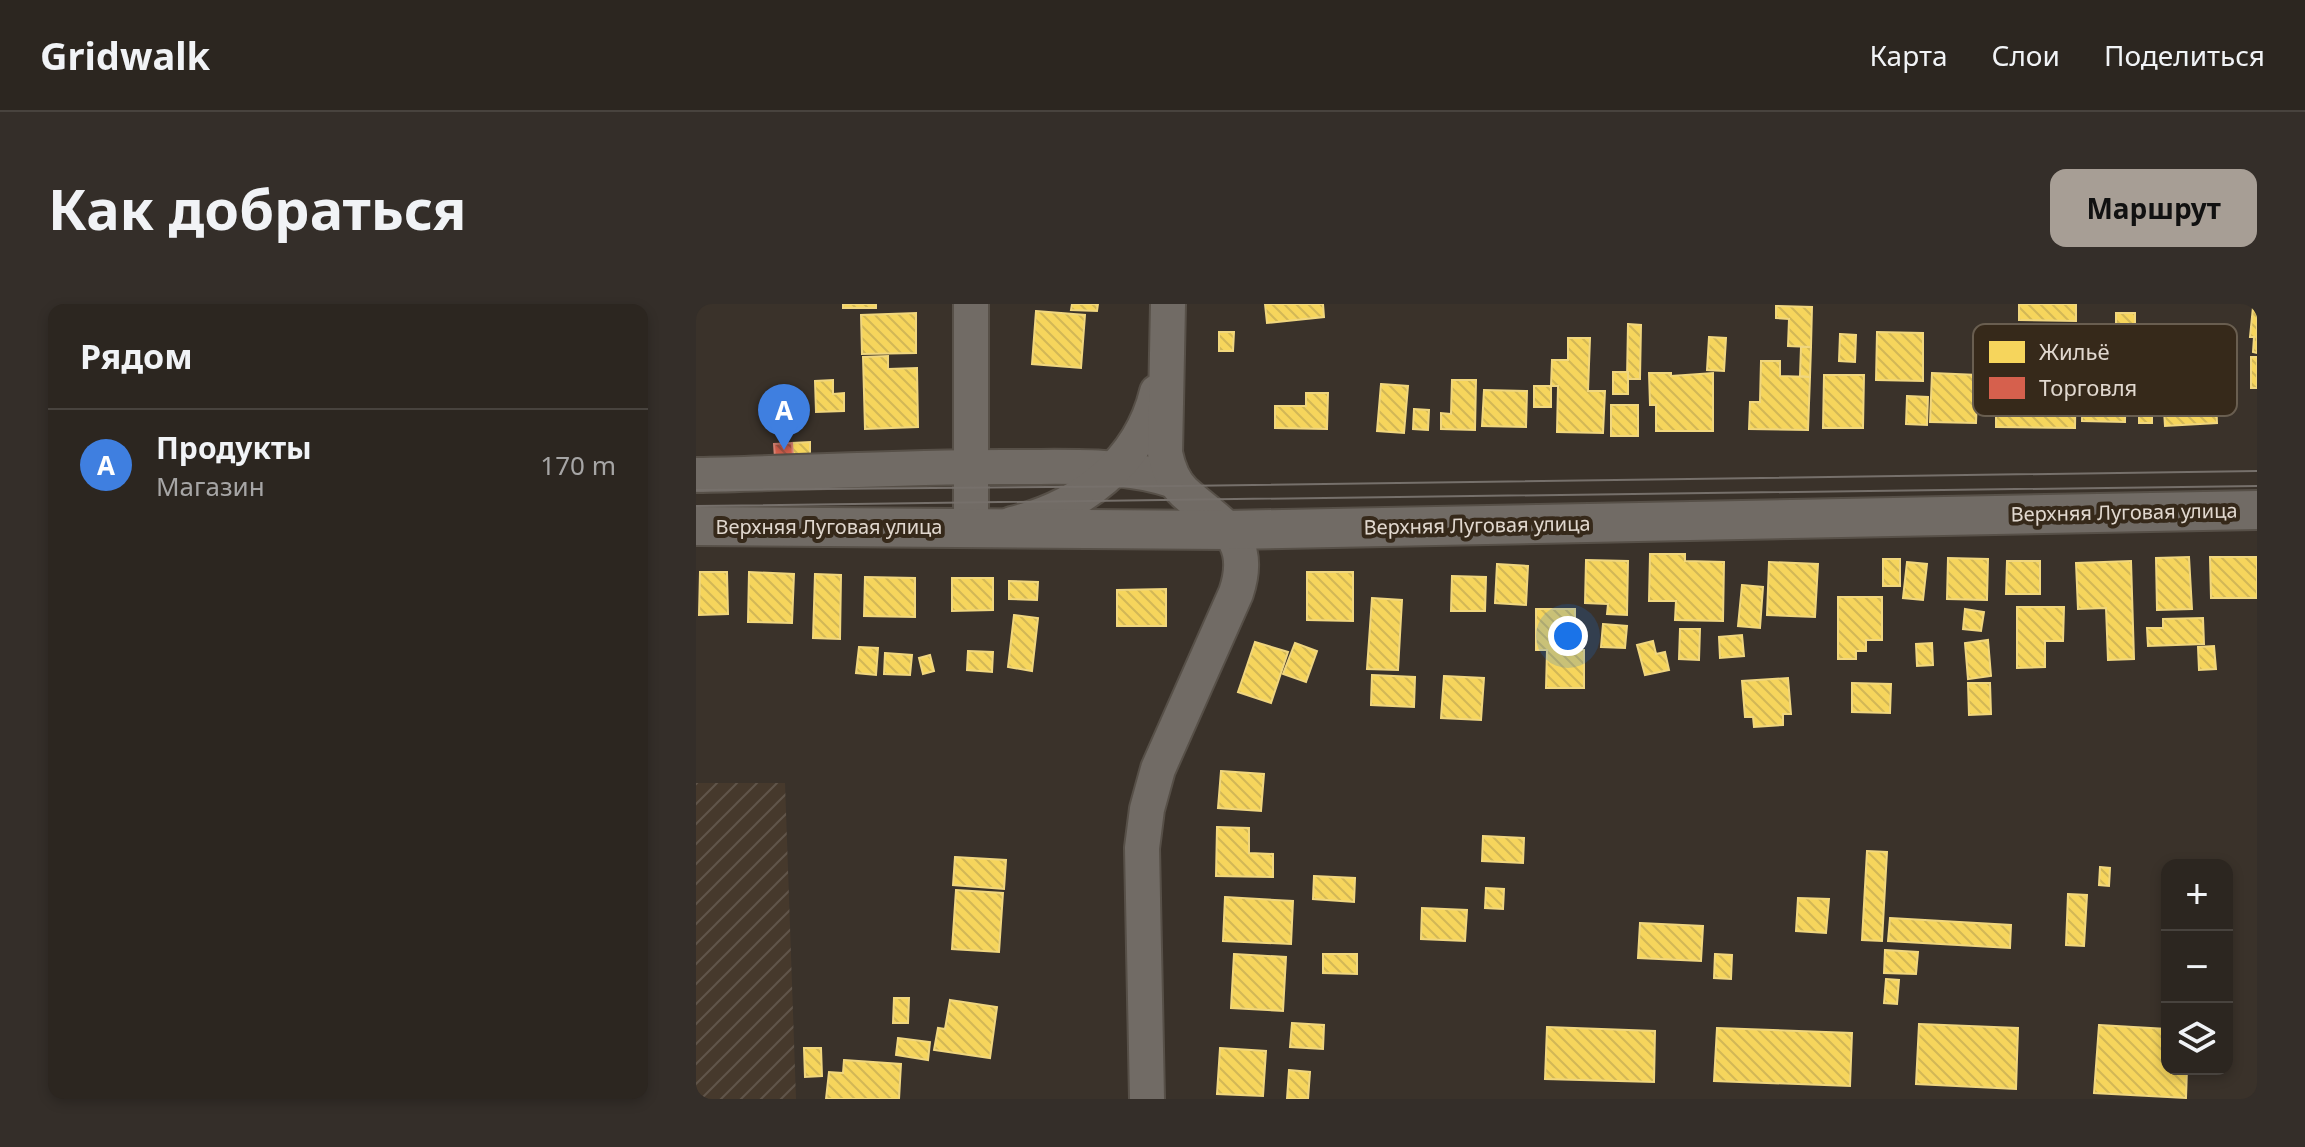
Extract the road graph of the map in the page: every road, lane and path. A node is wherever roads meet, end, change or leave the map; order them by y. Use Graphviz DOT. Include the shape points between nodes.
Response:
graph roads {
  1 [pos="971,304"];
  2 [pos="1168,304"];
  3 [pos="1167,338"];
  4 [pos="971,467"];
  5 [pos="1118,468"];
  6 [pos="696,475"];
  7 [pos="1175,481"];
  8 [pos="2257,510"];
  9 [pos="696,526"];
  10 [pos="985,527"];
  11 [pos="1227,530"];
  12 [pos="1147,1099"];
  1 -- 4 [label="street"];
  2 -- 3 [label="street"];
  3 -- 5 [label="street" via="1154,406"];
  3 -- 7 [label="street" via="1165,453"];
  4 -- 5 [label="street"];
  4 -- 6 [label="street"];
  4 -- 10 [label="street"];
  5 -- 7 [label="street"];
  5 -- 10 [label="street" via="1061,507"];
  7 -- 11 [label="street"];
  8 -- 11 [label="main road, Верхняя Луговая улица"];
  9 -- 10 [label="main road, Верхняя Луговая улица"];
  10 -- 11 [label="main road, Верхняя Луговая улица"];
  11 -- 12 [label="street" via="1242,559 1241,580 1158,769 1147,809 1142,848"];
}
